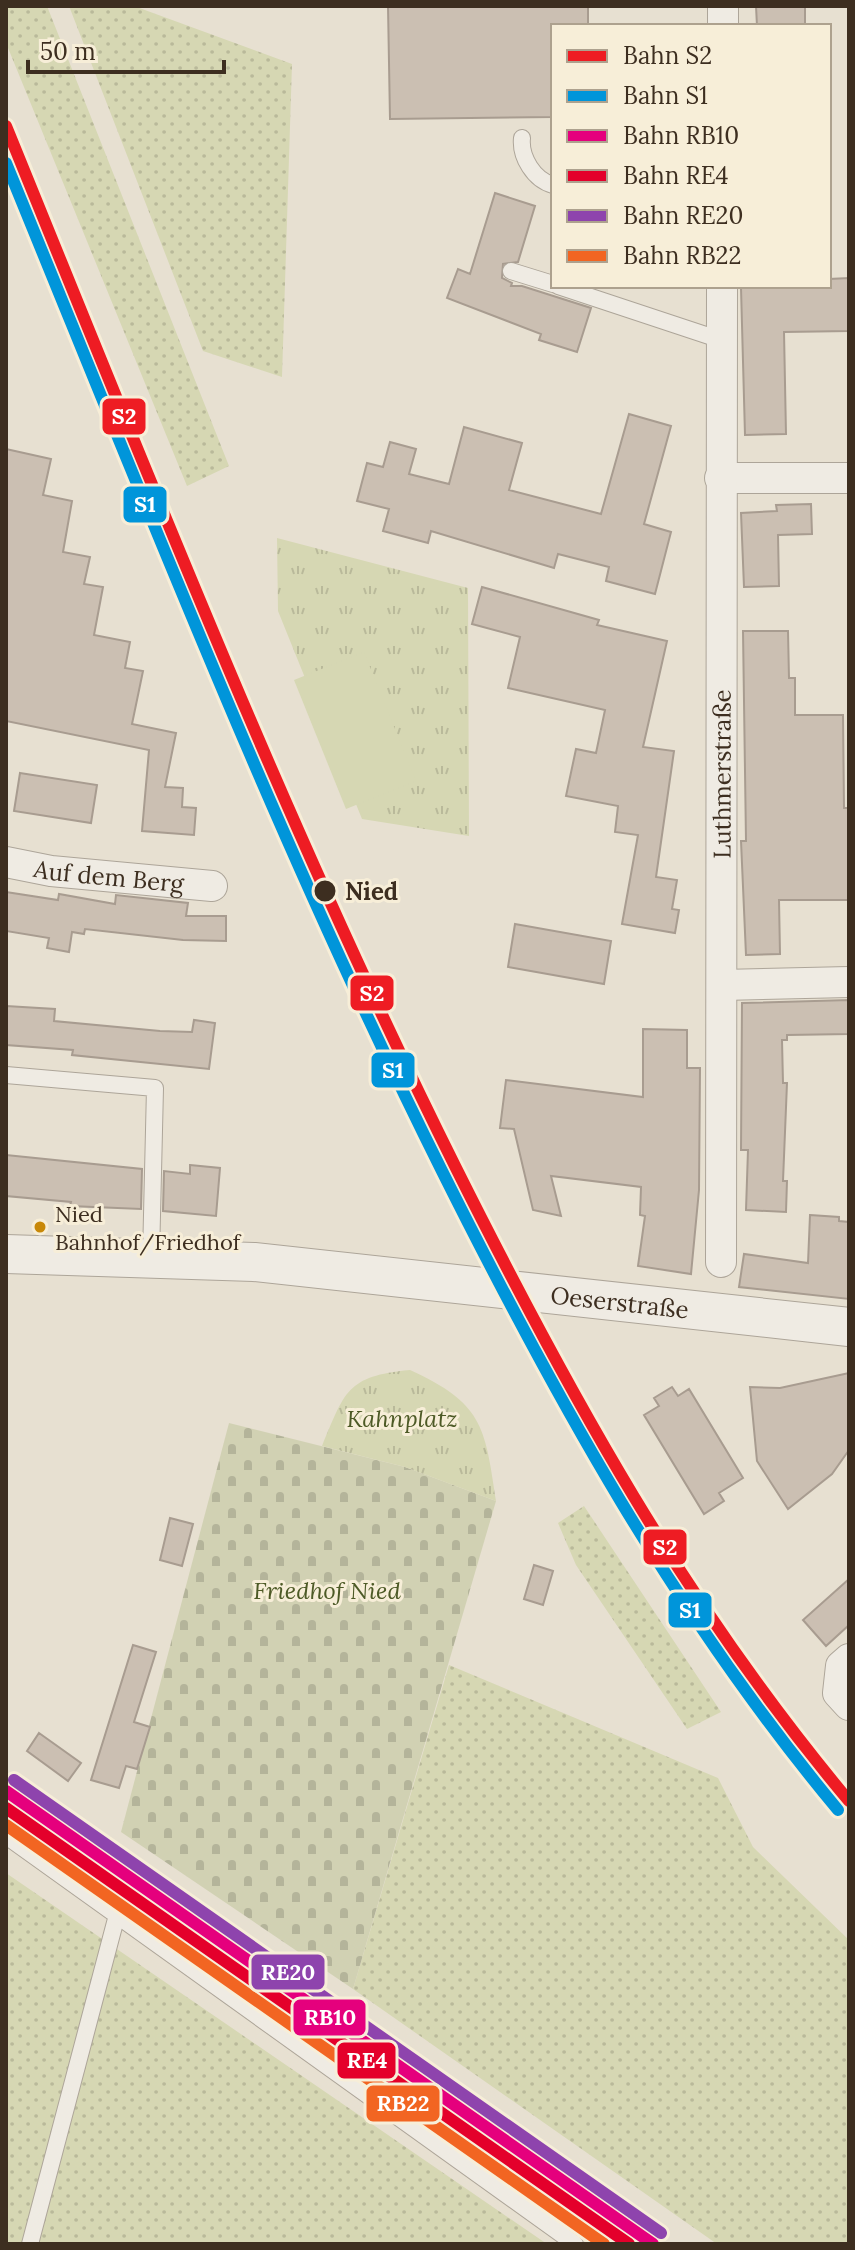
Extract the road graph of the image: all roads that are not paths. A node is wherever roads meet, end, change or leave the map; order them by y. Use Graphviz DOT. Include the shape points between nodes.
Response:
graph roads {
  1 [pos="522,138"];
  2 [pos="551,184"];
  3 [pos="511,271"];
  4 [pos="551,284"];
  5 [pos="564,288"];
  6 [pos="722,288"];
  7 [pos="721,340"];
  8 [pos="720,478"];
  9 [pos="849,478"];
  10 [pos="6,862"];
  11 [pos="212,886"];
  12 [pos="849,982"];
  13 [pos="722,985"];
  14 [pos="6,1075"];
  15 [pos="6,1254"];
  16 [pos="151,1257"];
  17 [pos="721,1262"];
  18 [pos="849,1327"];
  19 [pos="849,1659"];
  20 [pos="849,1705"];
  21 [pos="6,1836"];
  22 [pos="117,1915"];
  23 [pos="558,2238"];
  24 [pos="30,2244"];
  25 [pos="575,2244"];
  1 -- 2 [label="lane" via="527,163"];
  3 -- 4 [label="lane"];
  5 -- 7 [label="lane"];
  6 -- 7 [label="street, Luthmerstraße"];
  7 -- 8 [label="street, Luthmerstraße"];
  8 -- 9 [label="street"];
  8 -- 13 [label="street, Luthmerstraße"];
  10 -- 11 [label="street, Auf dem Berg"];
  12 -- 13 [label="street"];
  13 -- 17 [label="street, Luthmerstraße"];
  14 -- 16 [label="lane" via="155,1088"];
  15 -- 16 [label="street, Oeserstraße"];
  16 -- 18 [label="street, Oeserstraße" via="254,1262"];
  19 -- 20 [label="street" via="841,1666 838,1693"];
  21 -- 22 [label="lane"];
  22 -- 23 [label="lane"];
  22 -- 24 [label="lane"];
  23 -- 25 [label="lane"];
}
